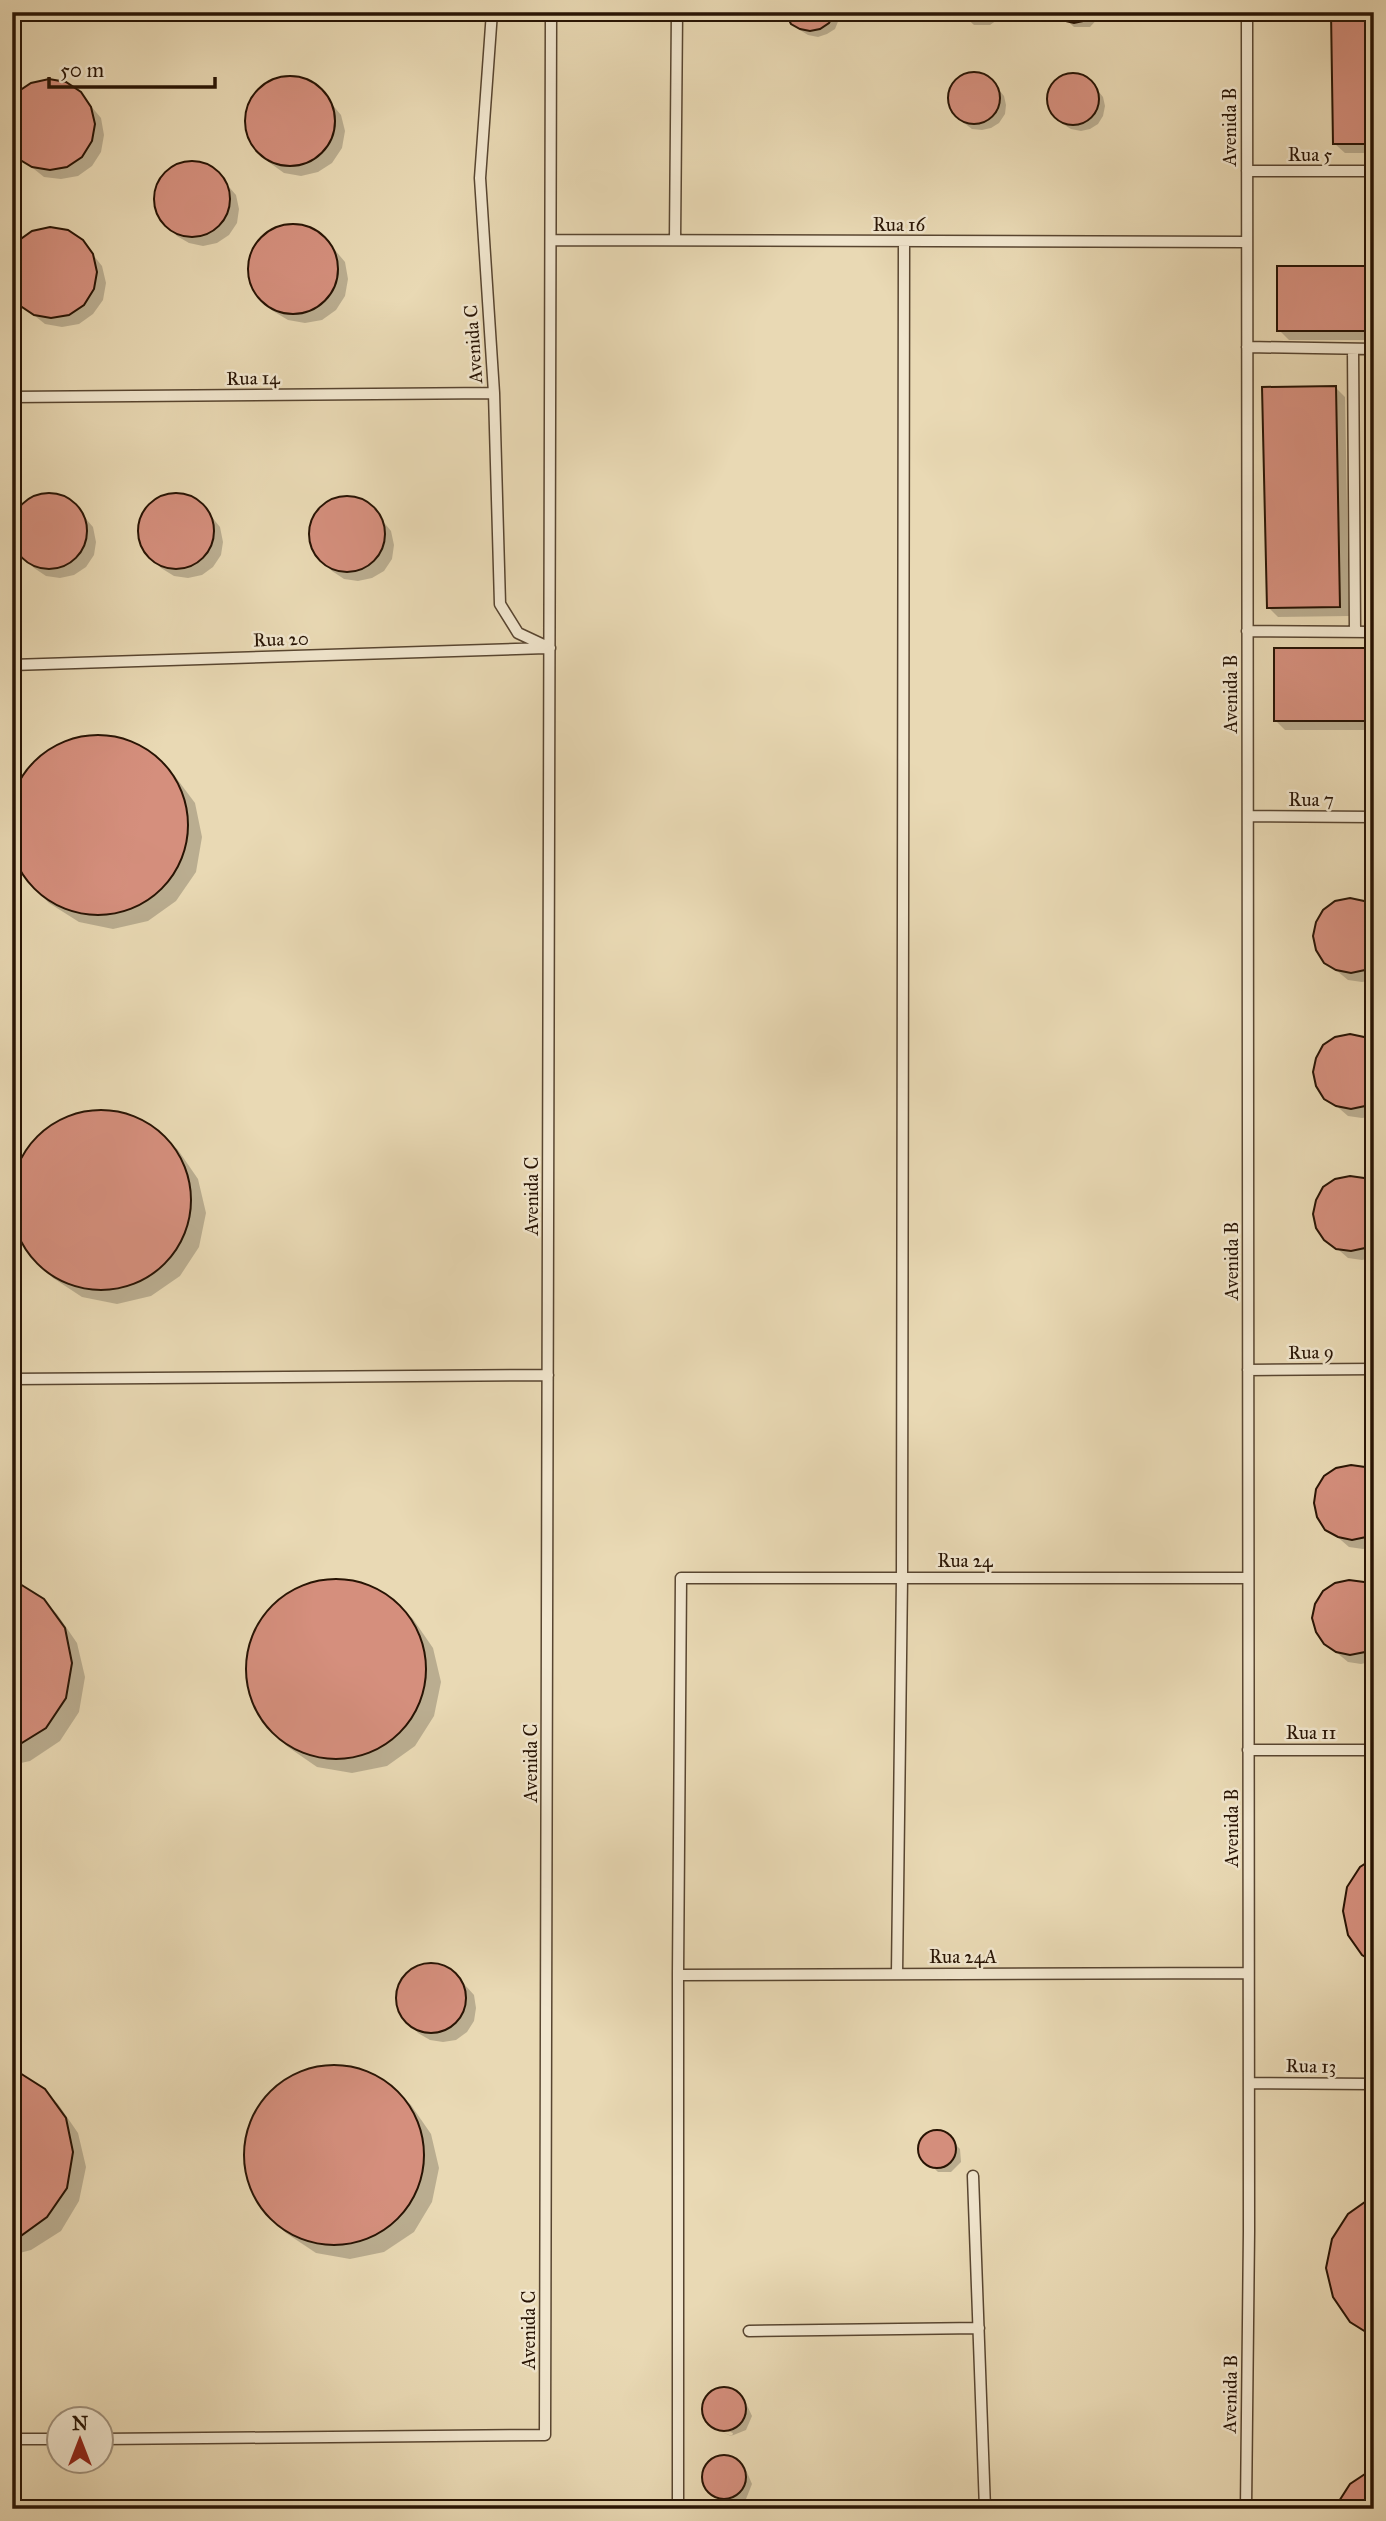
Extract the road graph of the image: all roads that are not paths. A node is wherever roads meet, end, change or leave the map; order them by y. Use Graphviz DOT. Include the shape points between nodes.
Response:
graph roads {
  1 [pos="492,12"];
  2 [pos="551,12"];
  3 [pos="677,12"];
  4 [pos="1247,12"];
  5 [pos="1247,171"];
  6 [pos="1374,171"];
  7 [pos="551,240"];
  8 [pos="675,240"];
  9 [pos="904,241"];
  10 [pos="1247,242"];
  11 [pos="1247,348"];
  12 [pos="1353,349"];
  13 [pos="1374,349"];
  14 [pos="494,393"];
  15 [pos="12,397"];
  16 [pos="1247,631"];
  17 [pos="1355,631"];
  18 [pos="1374,632"];
  19 [pos="550,648"];
  20 [pos="12,665"];
  21 [pos="1248,816"];
  22 [pos="1374,817"];
  23 [pos="1374,1369"];
  24 [pos="1248,1370"];
  25 [pos="548,1375"];
  26 [pos="12,1379"];
  27 [pos="902,1577"];
  28 [pos="1248,1578"];
  29 [pos="1248,1750"];
  30 [pos="1374,1750"];
  31 [pos="1248,1973"];
  32 [pos="897,1974"];
  33 [pos="678,1975"];
  34 [pos="1249,2083"];
  35 [pos="1374,2084"];
  36 [pos="973,2176"];
  37 [pos="979,2328"];
  38 [pos="748,2331"];
  39 [pos="12,2439"];
  40 [pos="46,2439"];
  41 [pos="116,2439"];
  42 [pos="678,2509"];
  43 [pos="985,2509"];
  44 [pos="1246,2509"];
  1 -- 14 [label="lane, Avenida C" via="480,178"];
  2 -- 7 [label="lane, Avenida C"];
  3 -- 8 [label="lane"];
  4 -- 5 [label="lane, Avenida B"];
  5 -- 6 [label="lane, Rua 5"];
  5 -- 10 [label="lane, Avenida B"];
  7 -- 8 [label="lane, Rua 16"];
  7 -- 19 [label="lane, Avenida C"];
  8 -- 9 [label="lane, Rua 16"];
  9 -- 10 [label="lane, Rua 16"];
  9 -- 27 [label="lane"];
  10 -- 11 [label="lane, Avenida B"];
  11 -- 12 [label="lane"];
  11 -- 16 [label="lane, Avenida B"];
  12 -- 13 [label="lane"];
  12 -- 17 [label="lane"];
  14 -- 15 [label="lane, Rua 14"];
  14 -- 19 [label="lane, Avenida C" via="500,604 518,633"];
  16 -- 17 [label="lane"];
  16 -- 21 [label="lane, Avenida B"];
  17 -- 18 [label="lane"];
  19 -- 20 [label="lane, Rua 20"];
  19 -- 25 [label="lane, Avenida C"];
  21 -- 22 [label="lane, Rua 7"];
  21 -- 24 [label="lane, Avenida B"];
  23 -- 24 [label="lane, Rua 9"];
  24 -- 28 [label="lane, Avenida B"];
  25 -- 26 [label="lane"];
  25 -- 41 [label="lane, Avenida C" via="545,2435"];
  27 -- 28 [label="lane, Rua 24"];
  27 -- 32 [label="lane"];
  27 -- 33 [label="lane, Rua 24" via="681,1577"];
  28 -- 29 [label="lane, Avenida B"];
  29 -- 30 [label="lane, Rua 11"];
  29 -- 31 [label="lane, Avenida B"];
  31 -- 32 [label="lane, Rua 24A"];
  31 -- 34 [label="lane, Avenida B"];
  32 -- 33 [label="lane, Rua 24A"];
  33 -- 42 [label="lane"];
  34 -- 35 [label="lane, Rua 13"];
  34 -- 44 [label="lane, Avenida B"];
  36 -- 37 [label="lane"];
  37 -- 38 [label="lane"];
  37 -- 43 [label="lane"];
  39 -- 40 [label="lane"];
}
